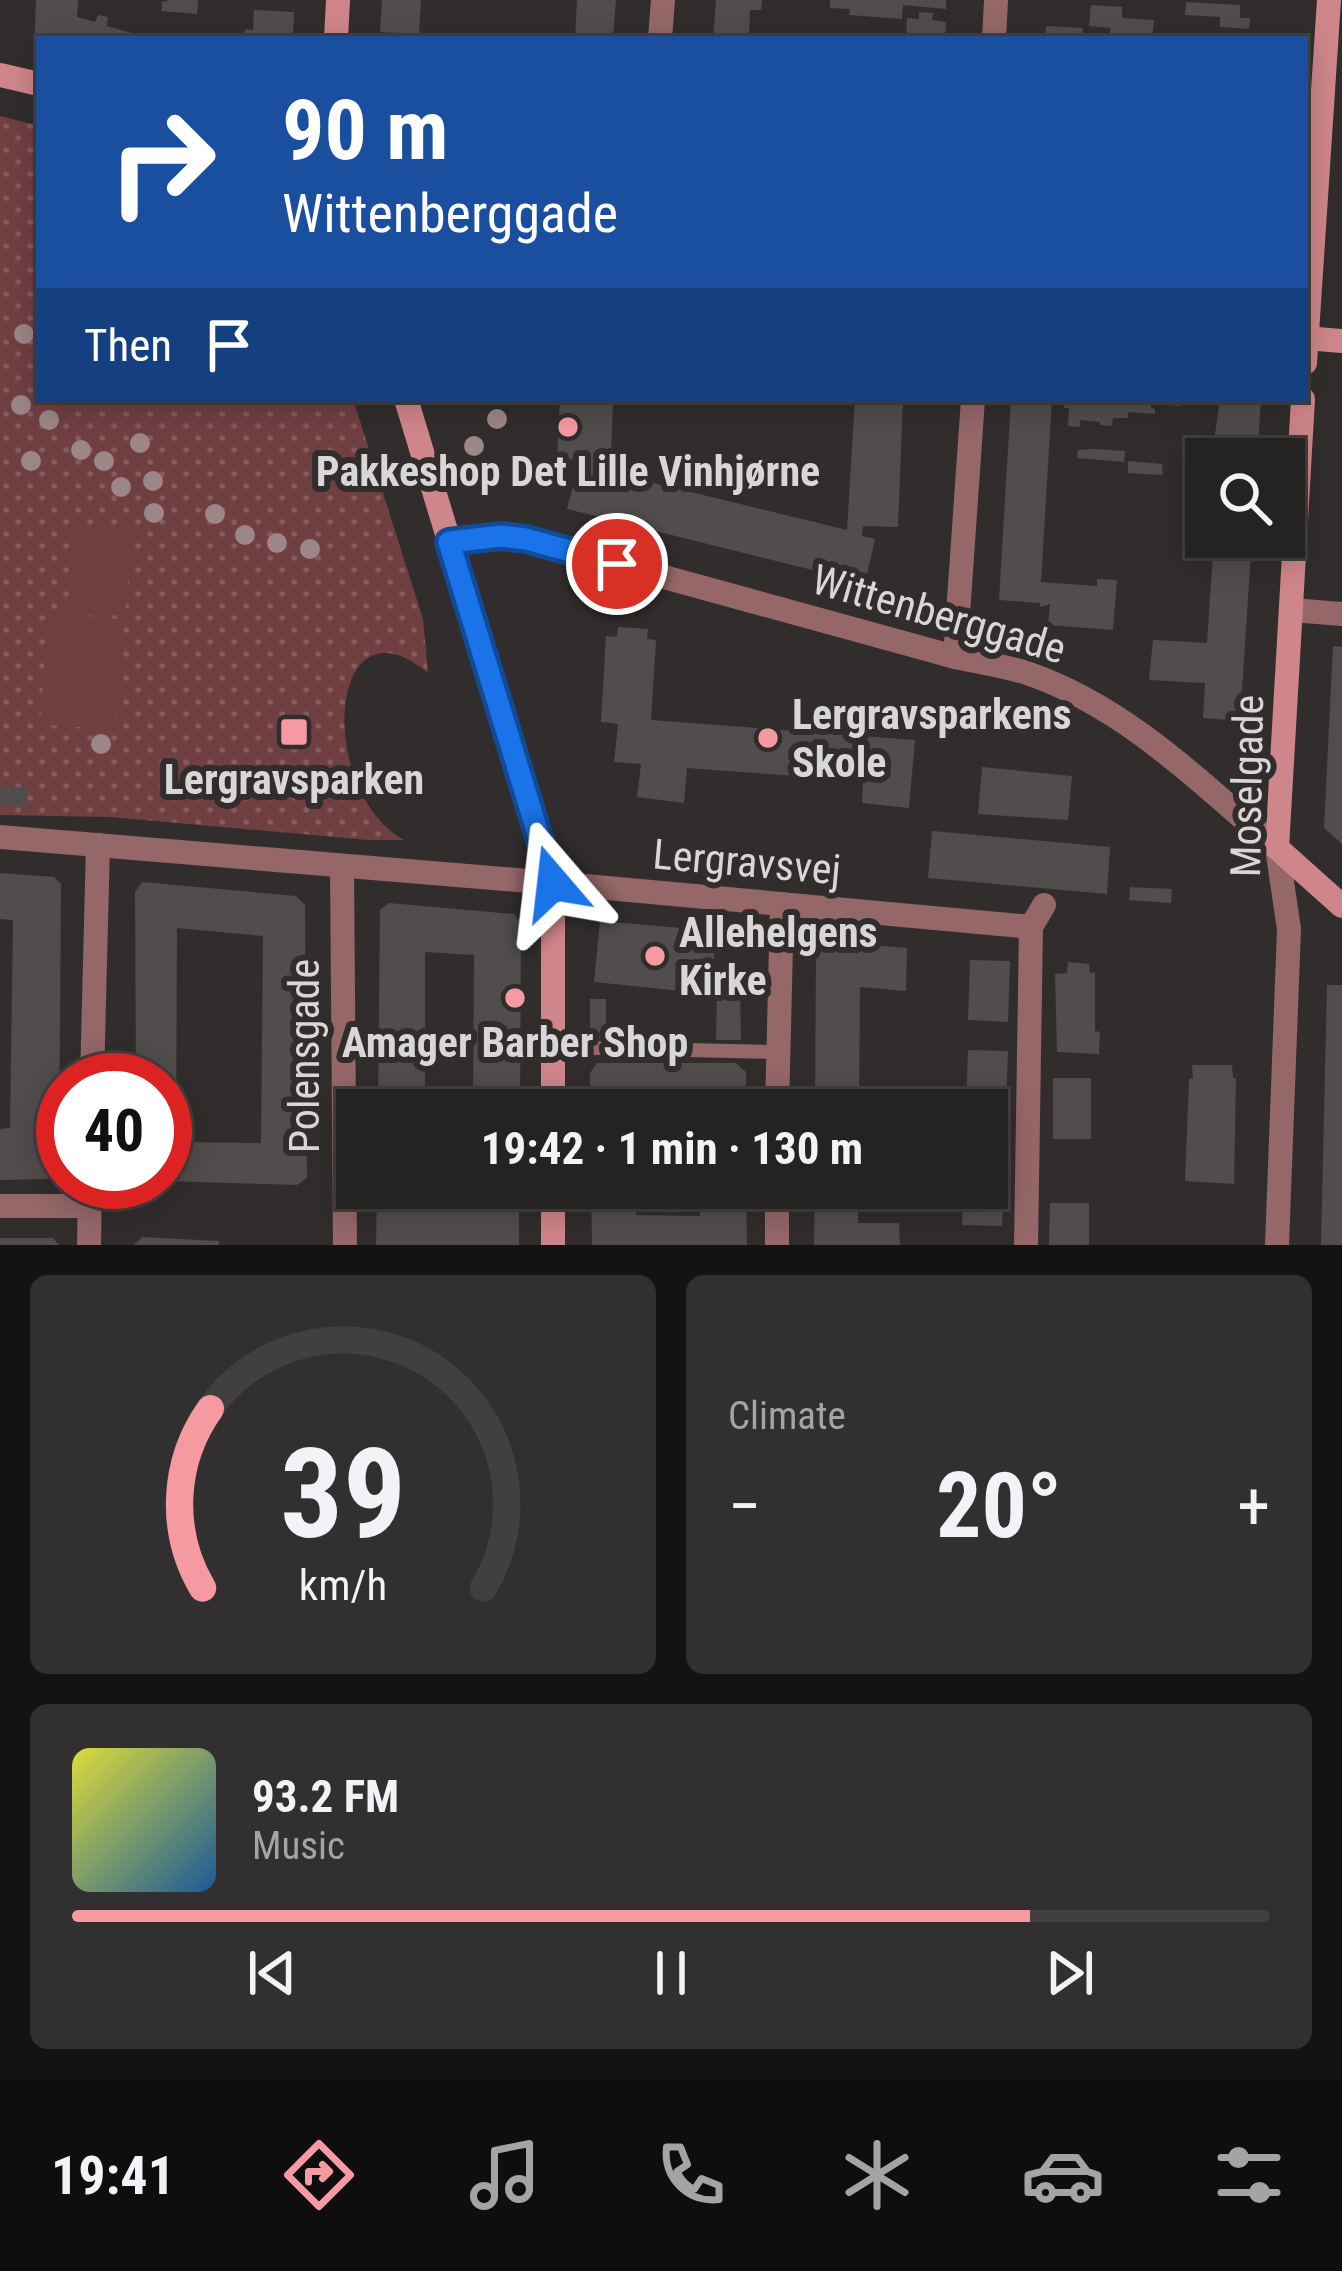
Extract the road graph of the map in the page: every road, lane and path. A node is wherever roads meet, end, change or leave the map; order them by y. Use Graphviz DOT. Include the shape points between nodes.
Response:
graph roads {
  1 [pos="338,0"];
  2 [pos="663,0"];
  3 [pos="996,0"];
  4 [pos="1329,0"];
  5 [pos="336,36"];
  6 [pos="661,36"];
  7 [pos="994,36"];
  8 [pos="1334,45"];
  9 [pos="0,75"];
  10 [pos="36,83"];
  11 [pos="1308,324"];
  12 [pos="1342,341"];
  13 [pos="1308,346"];
  14 [pos="407,402"];
  15 [pos="973,402"];
  16 [pos="1303,402"];
  17 [pos="449,542"];
  18 [pos="1292,610"];
  19 [pos="1342,614"];
  20 [pos="955,657"];
  21 [pos="0,837"];
  22 [pos="98,844"];
  23 [pos="1277,848"];
  24 [pos="341,866"];
  25 [pos="553,883"];
  26 [pos="782,904"];
  27 [pos="1342,906"];
  28 [pos="553,1047"];
  29 [pos="778,1052"];
  30 [pos="93,1053"];
  31 [pos="553,1089"];
  32 [pos="778,1089"];
  33 [pos="36,1201"];
  34 [pos="0,1206"];
  35 [pos="89,1209"];
  36 [pos="553,1209"];
  37 [pos="777,1209"];
  38 [pos="89,1245"];
  39 [pos="345,1245"];
  40 [pos="553,1245"];
  41 [pos="777,1245"];
  42 [pos="1026,1245"];
  43 [pos="1277,1245"];
  1 -- 5 [label="street"];
  2 -- 6 [label="street"];
  3 -- 7 [label="street"];
  4 -- 8 [label="street"];
  8 -- 11 [label="street"];
  9 -- 10 [label="street"];
  12 -- 13 [label="street"];
  14 -- 17 [label="street"];
  15 -- 20 [label="street"];
  16 -- 18 [label="street, Moselgade"];
  17 -- 20 [label="street, Wittenberggade" via="533,540"];
  17 -- 25 [label="street"];
  18 -- 19 [label="street"];
  18 -- 23 [label="street, Moselgade"];
  20 -- 23 [label="street, Wittenberggade" via="1027,673 1140,730"];
  21 -- 22 [label="street, Lergravsvej"];
  22 -- 24 [label="street, Lergravsvej"];
  22 -- 30 [label="street"];
  23 -- 27 [label="street, Wittenberggade"];
  23 -- 43 [label="street, Moselgade" via="1289,929"];
  24 -- 25 [label="street, Lergravsvej"];
  24 -- 39 [label="street, Polensgade"];
  25 -- 26 [label="street, Lergravsvej"];
  25 -- 28 [label="street"];
  26 -- 29 [label="street"];
  26 -- 42 [label="street, Lergravsvej" via="1038,916"];
  28 -- 29 [label="lane"];
  28 -- 31 [label="street"];
  29 -- 32 [label="street"];
  33 -- 34 [label="street"];
  35 -- 38 [label="street"];
  36 -- 40 [label="street"];
  37 -- 41 [label="street"];
}
